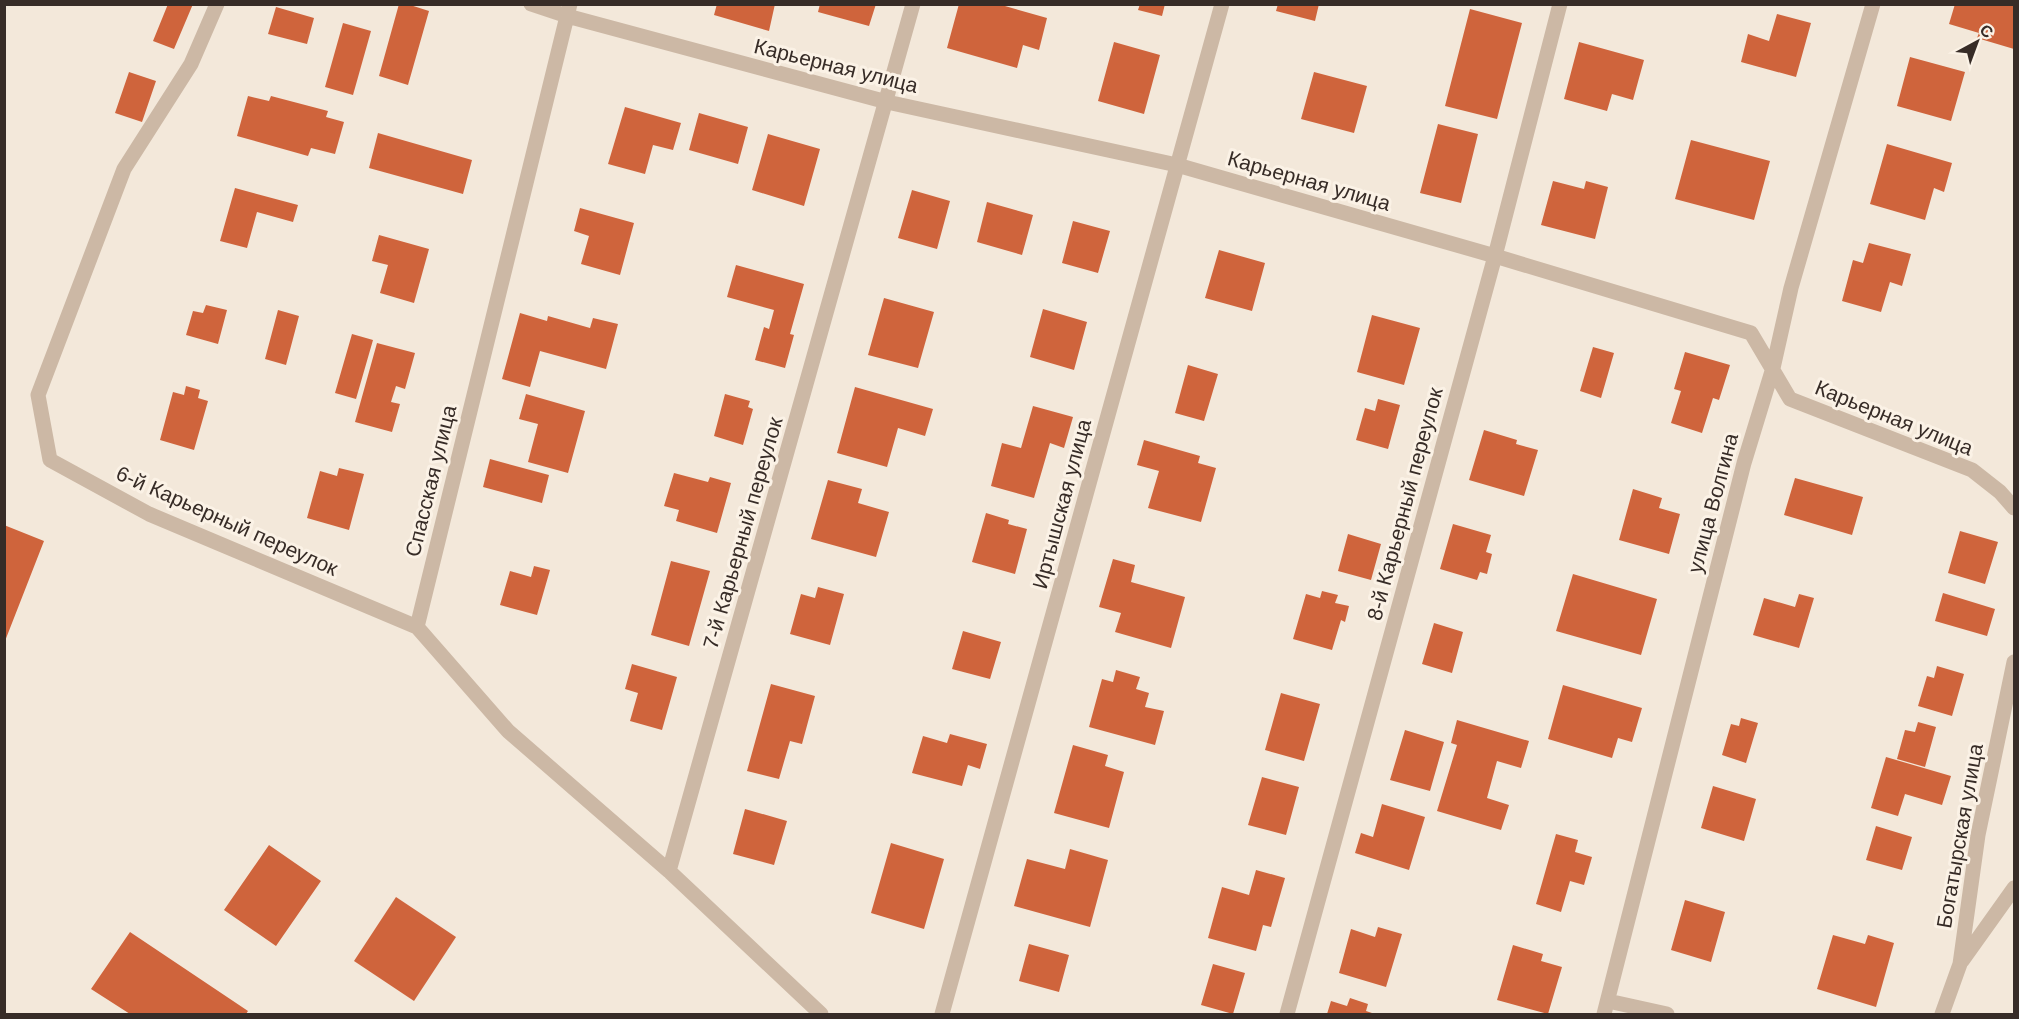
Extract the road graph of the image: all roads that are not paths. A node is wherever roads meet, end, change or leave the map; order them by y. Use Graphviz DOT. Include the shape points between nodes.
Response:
graph roads {
  1 [pos="217,4"];
  2 [pos="531,4"];
  3 [pos="913,4"];
  4 [pos="1222,4"];
  5 [pos="1560,4"];
  6 [pos="1873,4"];
  7 [pos="568,10"];
  8 [pos="886,102"];
  9 [pos="1177,165"];
  10 [pos="1495,256"];
  11 [pos="1773,368"];
  12 [pos="2014,508"];
  13 [pos="417,627"];
  14 [pos="2014,662"];
  15 [pos="669,871"];
  16 [pos="2014,888"];
  17 [pos="1960,964"];
  18 [pos="1606,1008"];
  19 [pos="821,1014"];
  20 [pos="942,1014"];
  21 [pos="1287,1014"];
  22 [pos="1667,1014"];
  23 [pos="1942,1014"];
  1 -- 13 [label="street, 6-й Карьерный переулок" via="191,64 124,169 38,395 50,460 148,514"];
  2 -- 7 [label="street, Карьерная улица"];
  3 -- 8 [label="street, 7-й Карьерный переулок"];
  4 -- 9 [label="street, Иртышская улица"];
  5 -- 10 [label="street, 8-й Карьерный переулок"];
  6 -- 11 [label="street, улица Волгина" via="1791,288"];
  7 -- 8 [label="street, Карьерная улица"];
  7 -- 13 [label="street, Спасская улица"];
  8 -- 9 [label="street, Карьерная улица"];
  8 -- 15 [label="street, 7-й Карьерный переулок"];
  9 -- 10 [label="street, Карьерная улица"];
  9 -- 20 [label="street, Иртышская улица"];
  10 -- 11 [label="street, Карьерная улица" via="1751,333"];
  10 -- 21 [label="street, 8-й Карьерный переулок"];
  11 -- 12 [label="street, Карьерная улица" via="1790,399 1972,470"];
  11 -- 18 [label="street, улица Волгина" via="1744,463"];
  13 -- 15 [label="street" via="508,731"];
  14 -- 17 [label="street, Богатырская улица" via="1978,835"];
  15 -- 19 [label="street"];
  16 -- 17 [label="street"];
  17 -- 23 [label="street, Богатырская улица"];
  18 -- 22 [label="street"];
}
